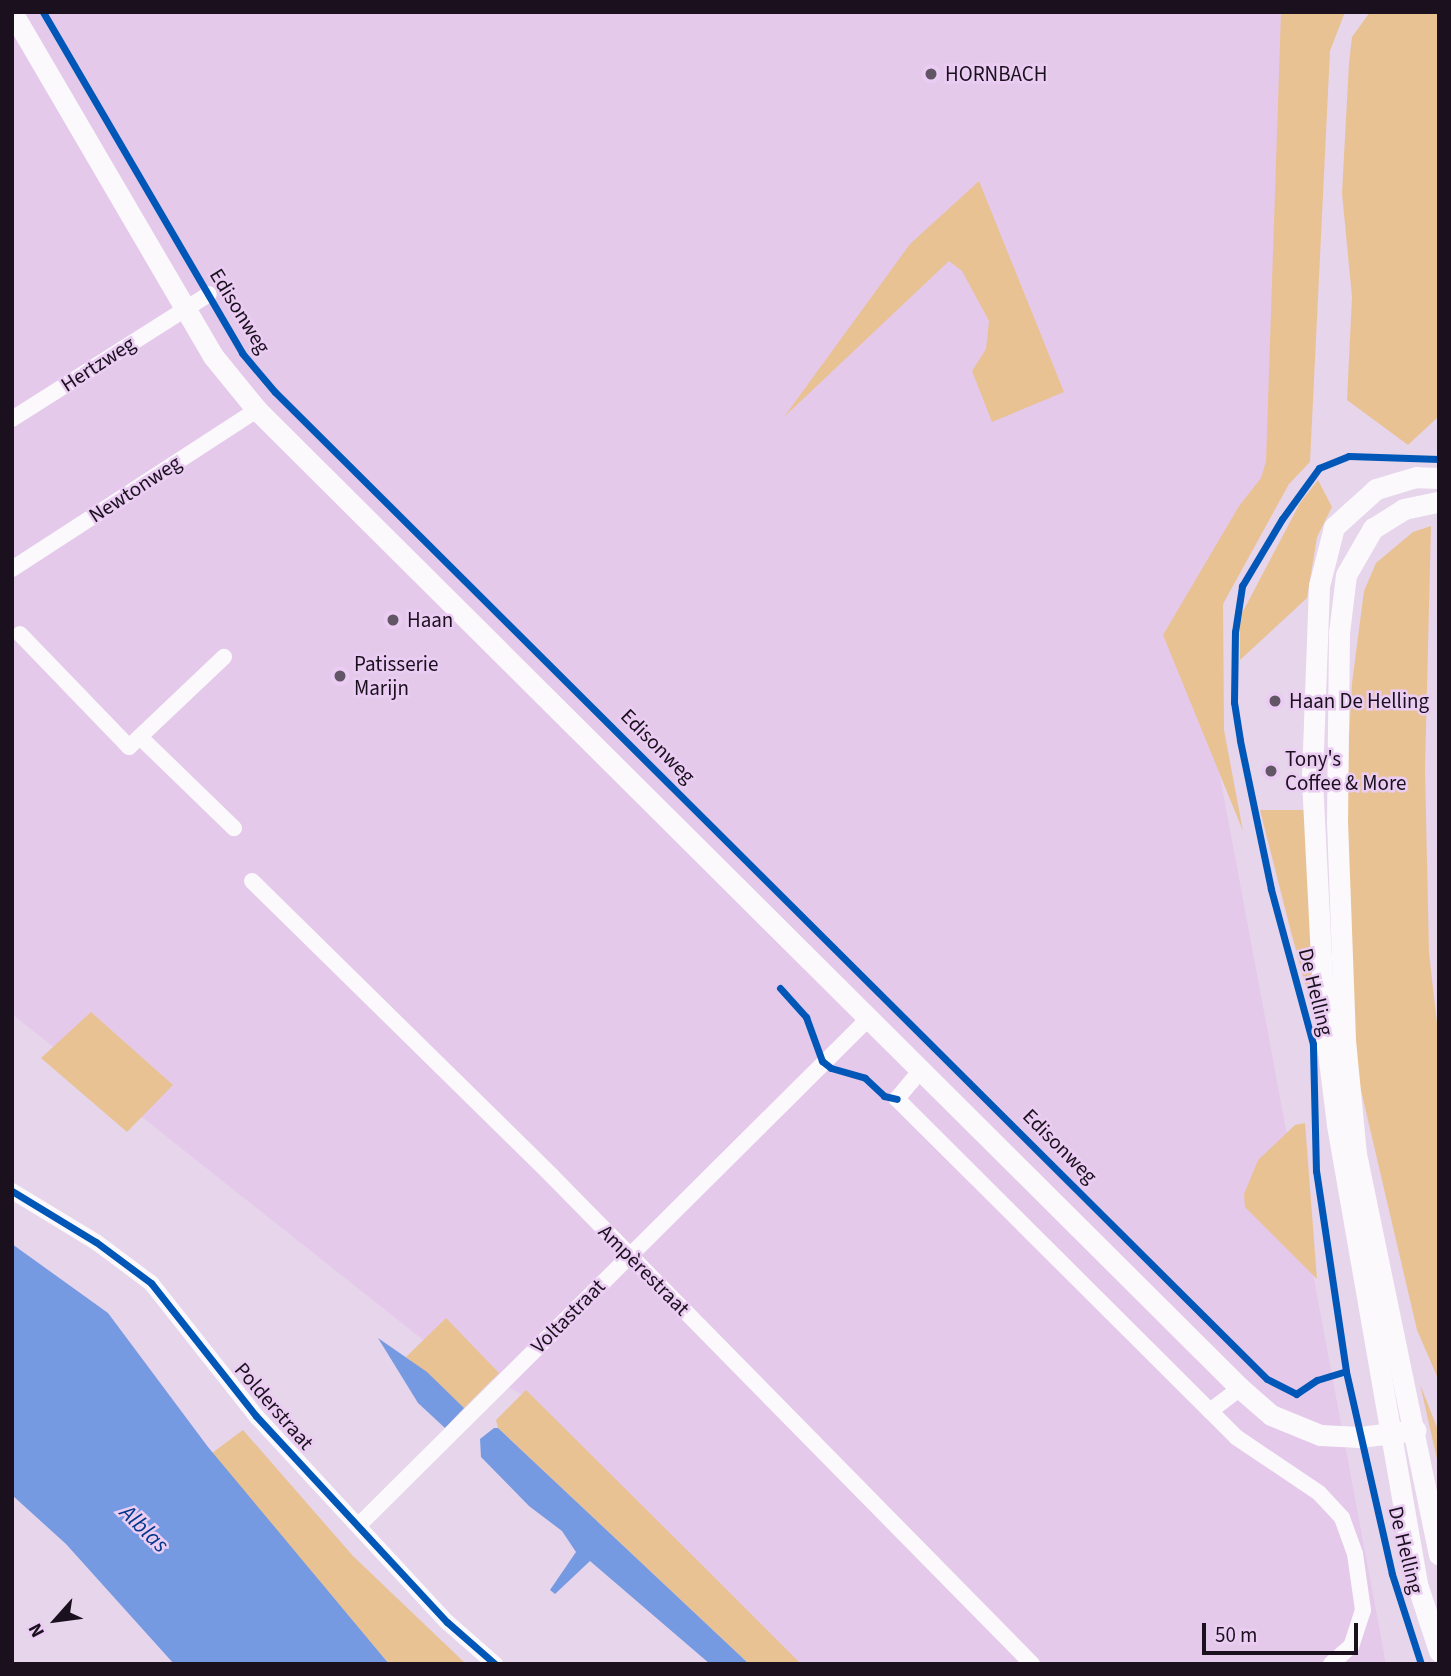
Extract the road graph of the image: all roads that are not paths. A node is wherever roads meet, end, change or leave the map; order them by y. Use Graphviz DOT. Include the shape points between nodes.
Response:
graph roads {
  1 [pos="12,12"];
  2 [pos="209,294"];
  3 [pos="184,309"];
  4 [pos="257,410"];
  5 [pos="12,419"];
  6 [pos="1439,478"];
  7 [pos="1437,502"];
  8 [pos="12,569"];
  9 [pos="20,634"];
  10 [pos="224,657"];
  11 [pos="140,737"];
  12 [pos="234,828"];
  13 [pos="252,881"];
  14 [pos="869,1018"];
  15 [pos="921,1070"];
  16 [pos="12,1191"];
  17 [pos="630,1255"];
  18 [pos="1240,1388"];
  19 [pos="1210,1411"];
  20 [pos="1416,1430"];
  21 [pos="1390,1434"];
  22 [pos="358,1527"];
  23 [pos="1439,1555"];
  24 [pos="1439,1651"];
  25 [pos="1337,1659"];
  26 [pos="495,1664"];
  27 [pos="1032,1664"];
  1 -- 3 [label="street, Edisonweg"];
  2 -- 3 [label="street, Hertzweg"];
  3 -- 4 [label="street, Edisonweg" via="213,356"];
  3 -- 5 [label="street, Hertzweg"];
  4 -- 8 [label="street, Newtonweg"];
  4 -- 14 [label="street, Edisonweg"];
  6 -- 21 [label="street, De Helling" via="1394,482 1349,509 1334,527 1319,586 1312,780 1324,1020 1358,1266"];
  7 -- 20 [label="street, De Helling" via="1404,509 1373,528 1346,575 1339,634 1340,936 1356,1154"];
  9 -- 11 [label="street" via="129,747"];
  10 -- 11 [label="street"];
  11 -- 12 [label="street"];
  13 -- 17 [label="street, Ampèrestraat"];
  14 -- 15 [label="street, Edisonweg"];
  14 -- 17 [label="street, Voltastraat"];
  15 -- 18 [label="street, Edisonweg"];
  15 -- 19 [label="street" via="897,1099"];
  16 -- 22 [label="street, Polderstraat" via="96,1242 151,1283 256,1416"];
  17 -- 22 [label="street, Voltastraat"];
  17 -- 27 [label="street, Ampèrestraat"];
  18 -- 19 [label="street"];
  18 -- 21 [label="street, Edisonweg" via="1271,1415 1320,1435"];
  19 -- 25 [label="street" via="1236,1437 1319,1493 1342,1518 1357,1566 1363,1610 1358,1634"];
  20 -- 21 [label="street, Edisonweg"];
  20 -- 23 [label="street, De Helling"];
  21 -- 24 [label="street, De Helling" via="1417,1584"];
  22 -- 26 [label="street, Polderstraat" via="447,1622"];
}
